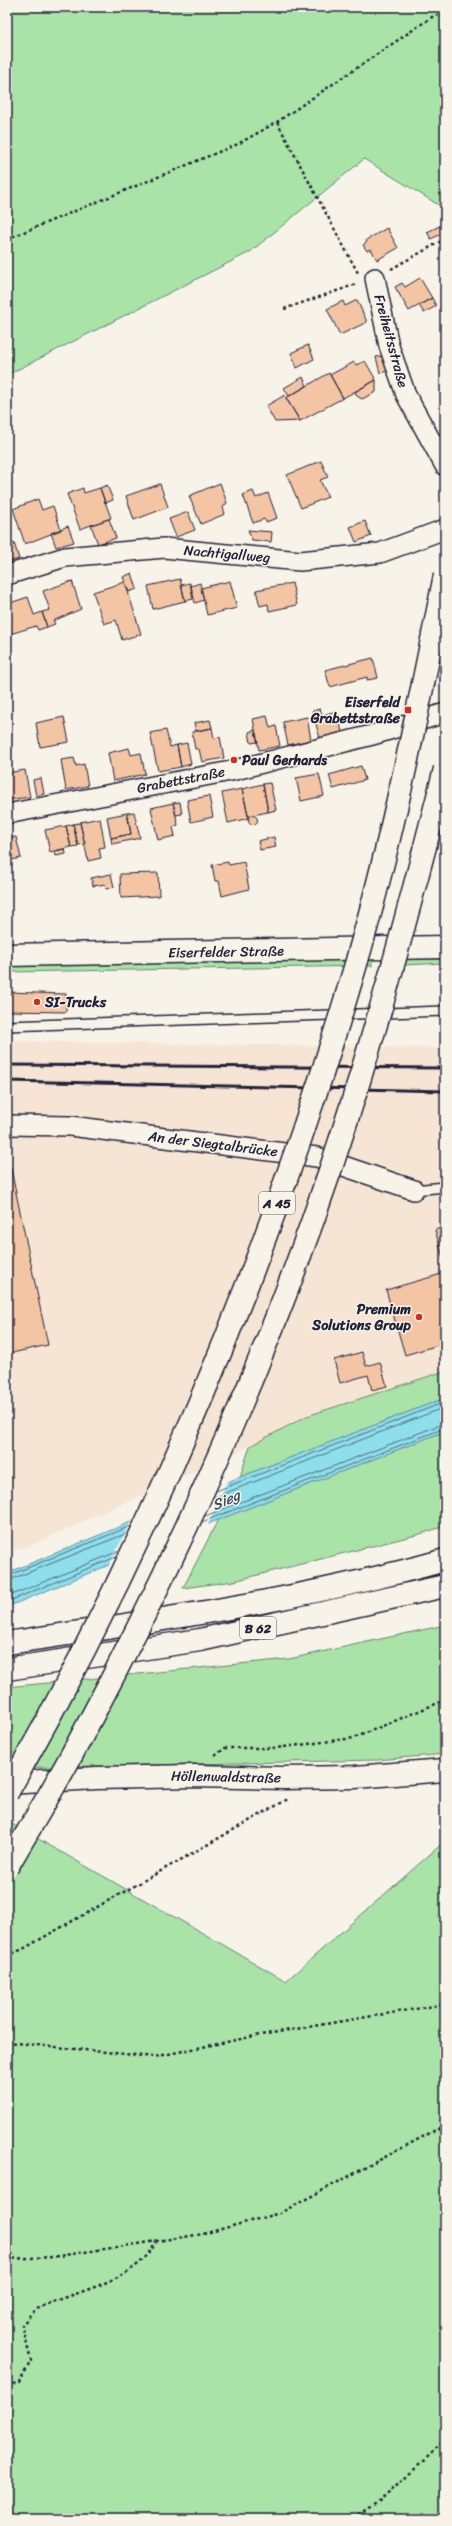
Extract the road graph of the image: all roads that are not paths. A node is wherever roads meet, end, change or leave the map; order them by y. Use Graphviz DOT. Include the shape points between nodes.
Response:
graph roads {
  1 [pos="367,277"];
  2 [pos="445,466"];
  3 [pos="445,529"];
  4 [pos="7,575"];
  5 [pos="445,575"];
  6 [pos="445,713"];
  7 [pos="445,769"];
  8 [pos="7,814"];
  9 [pos="445,947"];
  10 [pos="390,949"];
  11 [pos="7,955"];
  12 [pos="445,1011"];
  13 [pos="385,1014"];
  14 [pos="7,1026"];
  15 [pos="7,1125"];
  16 [pos="445,1187"];
  17 [pos="414,1190"];
  18 [pos="445,1560"];
  19 [pos="445,1586"];
  20 [pos="7,1643"];
  21 [pos="7,1669"];
  22 [pos="445,1770"];
  23 [pos="7,1783"];
  24 [pos="7,1793"];
  25 [pos="7,1867"];
  1 -- 2 [label="street, Freiheitsstraße" via="406,395"];
  3 -- 4 [label="street, Nachtigallweg" via="380,553 300,561 164,548 65,557"];
  5 -- 24 [label="main road, A 45, bridge" via="407,764 360,947 294,1157 223,1348 141,1535 50,1718"];
  6 -- 8 [label="street, Grabettstraße" via="376,734 231,771"];
  7 -- 25 [label="main road, A 45, bridge" via="389,984 332,1166 259,1360 177,1548 84,1733"];
  9 -- 10 [label="main road, Eiserfelder Straße"];
  10 -- 11 [label="main road, Eiserfelder Straße"];
  10 -- 13 [label="lane"];
  12 -- 13 [label="lane"];
  13 -- 14 [label="lane"];
  15 -- 17 [label="street, An der Siegtalbrücke" via="70,1126 317,1157"];
  16 -- 17 [label="lane"];
  18 -- 20 [label="main road, B 62" via="320,1590 85,1632"];
  19 -- 21 [label="main road, B 62" via="200,1640"];
  22 -- 23 [label="main road, Höllenwaldstraße" via="325,1778 194,1776"];
}
